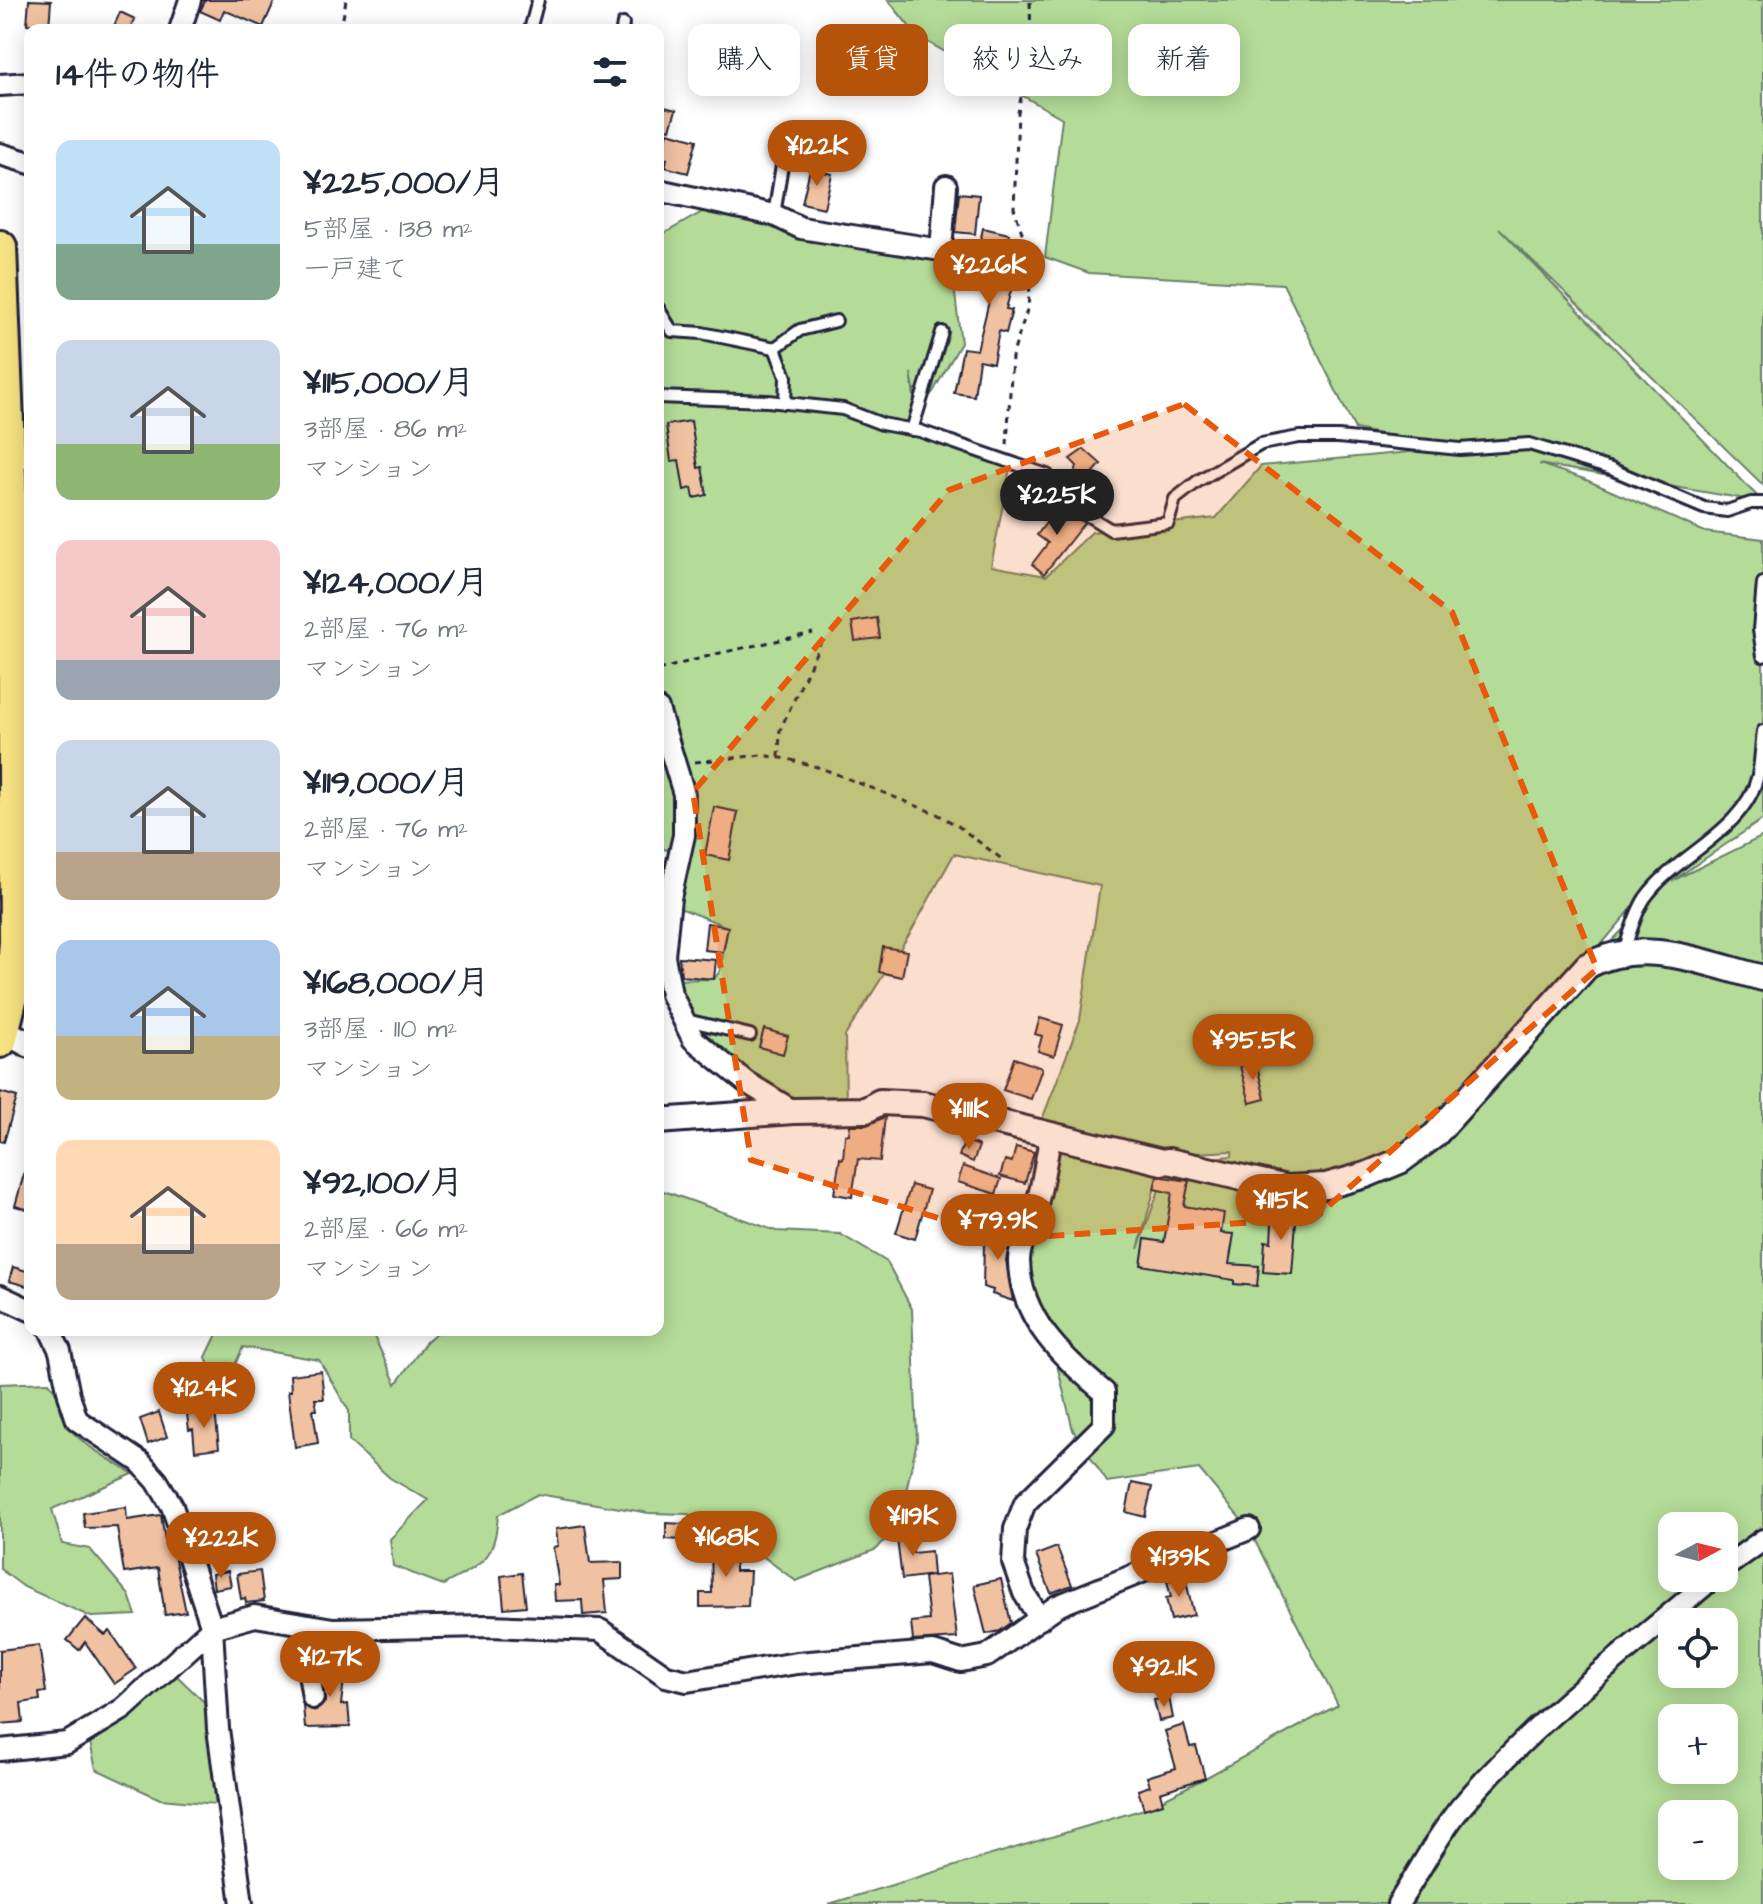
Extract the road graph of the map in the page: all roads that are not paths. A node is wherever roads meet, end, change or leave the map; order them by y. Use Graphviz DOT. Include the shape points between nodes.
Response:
graph roads {
  1 [pos="190,0"];
  2 [pos="538,0"];
  3 [pos="182,24"];
  4 [pos="532,24"];
  5 [pos="24,83"];
  6 [pos="0,85"];
  7 [pos="0,154"];
  8 [pos="783,159"];
  9 [pos="24,161"];
  10 [pos="946,186"];
  11 [pos="664,191"];
  12 [pos="774,215"];
  13 [pos="0,247"];
  14 [pos="0,277"];
  15 [pos="664,318"];
  16 [pos="836,321"];
  17 [pos="942,332"];
  18 [pos="775,348"];
  19 [pos="664,397"];
  20 [pos="785,403"];
  21 [pos="912,430"];
  22 [pos="13,450"];
  23 [pos="1763,503"];
  24 [pos="1763,583"];
  25 [pos="1763,656"];
  26 [pos="664,727"];
  27 [pos="1763,731"];
  28 [pos="1624,952"];
  29 [pos="664,956"];
  30 [pos="664,956"];
  31 [pos="1763,978"];
  32 [pos="683,1020"];
  33 [pos="750,1035"];
  34 [pos="8,1036"];
  35 [pos="793,1111"];
  36 [pos="664,1121"];
  37 [pos="1051,1134"];
  38 [pos="0,1296"];
  39 [pos="24,1307"];
  40 [pos="53,1336"];
  41 [pos="1249,1529"];
  42 [pos="1763,1540"];
  43 [pos="1738,1558"];
  44 [pos="1697,1592"];
  45 [pos="1040,1619"];
  46 [pos="309,1626"];
  47 [pos="212,1628"];
  48 [pos="313,1698"];
  49 [pos="0,1750"];
  50 [pos="242,1904"];
  51 [pos="1398,1904"];
  1 -- 3 [label="street"];
  2 -- 4 [label="lane"];
  5 -- 6 [label="street"];
  7 -- 9 [label="street"];
  8 -- 12 [label="lane"];
  10 -- 12 [label="street" via="941,250 801,228"];
  11 -- 12 [label="street"];
  13 -- 14 [label="highway"];
  14 -- 22 [label="highway"];
  15 -- 18 [label="lane" via="672,331"];
  16 -- 18 [label="lane" via="800,330"];
  17 -- 21 [label="lane"];
  18 -- 20 [label="lane" via="786,377"];
  19 -- 20 [label="lane"];
  20 -- 21 [label="lane" via="843,409"];
  21 -- 23 [label="lane" via="1047,475 1079,510 1111,530 1168,523 1175,499 1198,481 1261,444 1299,437 1460,449 1529,444 1611,469 1704,508 1727,511"];
  22 -- 34 [label="highway" via="16,941"];
  24 -- 25 [label="lane"];
  26 -- 29 [label="street" via="684,794 684,835"];
  27 -- 28 [label="lane" via="1758,777 1746,801 1725,827 1644,900"];
  28 -- 31 [label="street" via="1653,952"];
  28 -- 37 [label="street" via="1587,966 1435,1135 1400,1161 1366,1175 1326,1186 1287,1188"];
  30 -- 32 [label="street" via="671,994"];
  32 -- 33 [label="lane"];
  32 -- 35 [label="street" via="693,1039"];
  35 -- 36 [label="street"];
  35 -- 37 [label="street" via="866,1110 880,1102 923,1104"];
  37 -- 45 [label="street" via="1037,1205 1019,1258 1023,1291 1035,1321 1069,1364 1104,1392 1104,1425 1025,1503 1015,1529 1013,1562"];
  38 -- 39 [label="street"];
  40 -- 47 [label="street" via="77,1420 140,1462 172,1506"];
  41 -- 45 [label="street" via="1057,1606"];
  42 -- 43 [label="street"];
  44 -- 51 [label="street" via="1502,1764 1460,1809"];
  45 -- 46 [label="street" via="987,1656 961,1661 933,1652 812,1661 687,1681 666,1676 600,1630"];
  46 -- 47 [label="street" via="255,1616"];
  46 -- 48 [label="street"];
  47 -- 49 [label="street" via="123,1709 67,1743"];
  47 -- 50 [label="street" via="218,1729"];
}
